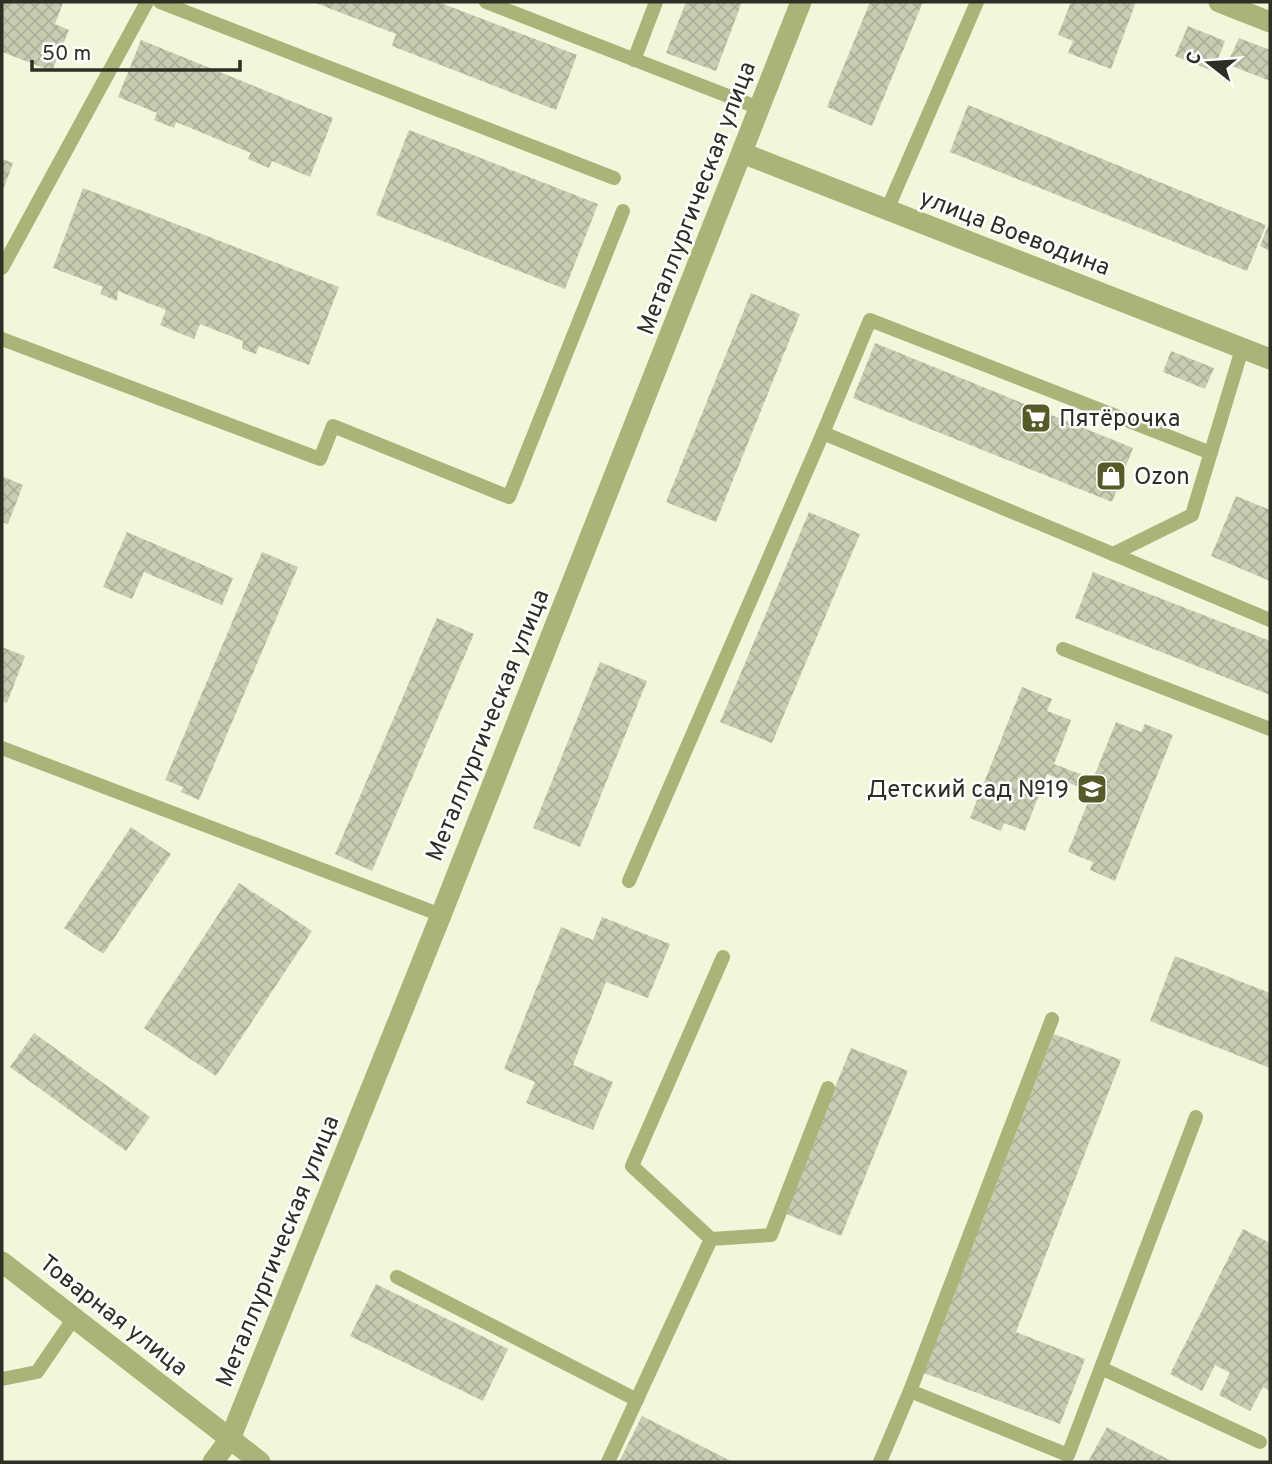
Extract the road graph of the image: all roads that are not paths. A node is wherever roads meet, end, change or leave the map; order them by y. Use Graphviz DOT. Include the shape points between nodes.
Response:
graph roads {
  1 [pos="147,2"];
  2 [pos="160,2"];
  3 [pos="486,2"];
  4 [pos="656,2"];
  5 [pos="801,2"];
  6 [pos="977,2"];
  7 [pos="1219,2"];
  8 [pos="1270,22"];
  9 [pos="634,60"];
  10 [pos="760,108"];
  11 [pos="742,153"];
  12 [pos="614,178"];
  13 [pos="887,210"];
  14 [pos="624,211"];
  15 [pos="2,268"];
  16 [pos="2,339"];
  17 [pos="1242,349"];
  18 [pos="1270,359"];
  19 [pos="823,432"];
  20 [pos="1211,453"];
  21 [pos="1113,554"];
  22 [pos="1270,620"];
  23 [pos="1063,649"];
  24 [pos="1270,729"];
  25 [pos="2,748"];
  26 [pos="629,881"];
  27 [pos="441,915"];
  28 [pos="723,957"];
  29 [pos="1052,1019"];
  30 [pos="828,1087"];
  31 [pos="1196,1117"];
  32 [pos="711,1239"];
  33 [pos="2,1262"];
  34 [pos="397,1277"];
  35 [pos="74,1318"];
  36 [pos="1101,1368"];
  37 [pos="2,1378"];
  38 [pos="910,1391"];
  39 [pos="637,1400"];
  40 [pos="230,1439"];
  41 [pos="1260,1442"];
  42 [pos="213,1462"];
  43 [pos="260,1462"];
  44 [pos="608,1462"];
  45 [pos="880,1462"];
  1 -- 15 [label="lane"];
  2 -- 12 [label="lane"];
  3 -- 9 [label="lane"];
  4 -- 9 [label="lane"];
  5 -- 10 [label="street, Металлургическая улица"];
  6 -- 13 [label="lane"];
  7 -- 8 [label="street"];
  9 -- 10 [label="lane"];
  10 -- 11 [label="street, Металлургическая улица"];
  11 -- 13 [label="street, улица Воеводина"];
  11 -- 27 [label="street, Металлургическая улица"];
  13 -- 17 [label="street, улица Воеводина"];
  14 -- 16 [label="lane" via="509,497 332,426 320,458"];
  17 -- 18 [label="street, улица Воеводина"];
  17 -- 20 [label="lane"];
  19 -- 20 [label="lane" via="870,320"];
  19 -- 21 [label="lane"];
  19 -- 26 [label="lane"];
  20 -- 21 [label="lane" via="1192,515"];
  21 -- 22 [label="lane"];
  23 -- 24 [label="lane"];
  25 -- 27 [label="lane"];
  27 -- 40 [label="street, Металлургическая улица"];
  28 -- 32 [label="lane" via="632,1166"];
  29 -- 38 [label="lane"];
  30 -- 32 [label="lane" via="771,1235"];
  31 -- 36 [label="lane"];
  32 -- 39 [label="lane"];
  33 -- 35 [label="street, Товарная улица"];
  34 -- 39 [label="lane"];
  35 -- 37 [label="lane" via="37,1372"];
  35 -- 40 [label="street, Товарная улица"];
  36 -- 38 [label="lane" via="1068,1455"];
  36 -- 41 [label="lane"];
  38 -- 45 [label="lane"];
  39 -- 44 [label="lane"];
  40 -- 42 [label="street, Металлургическая улица"];
  40 -- 43 [label="street, Товарная улица"];
}
